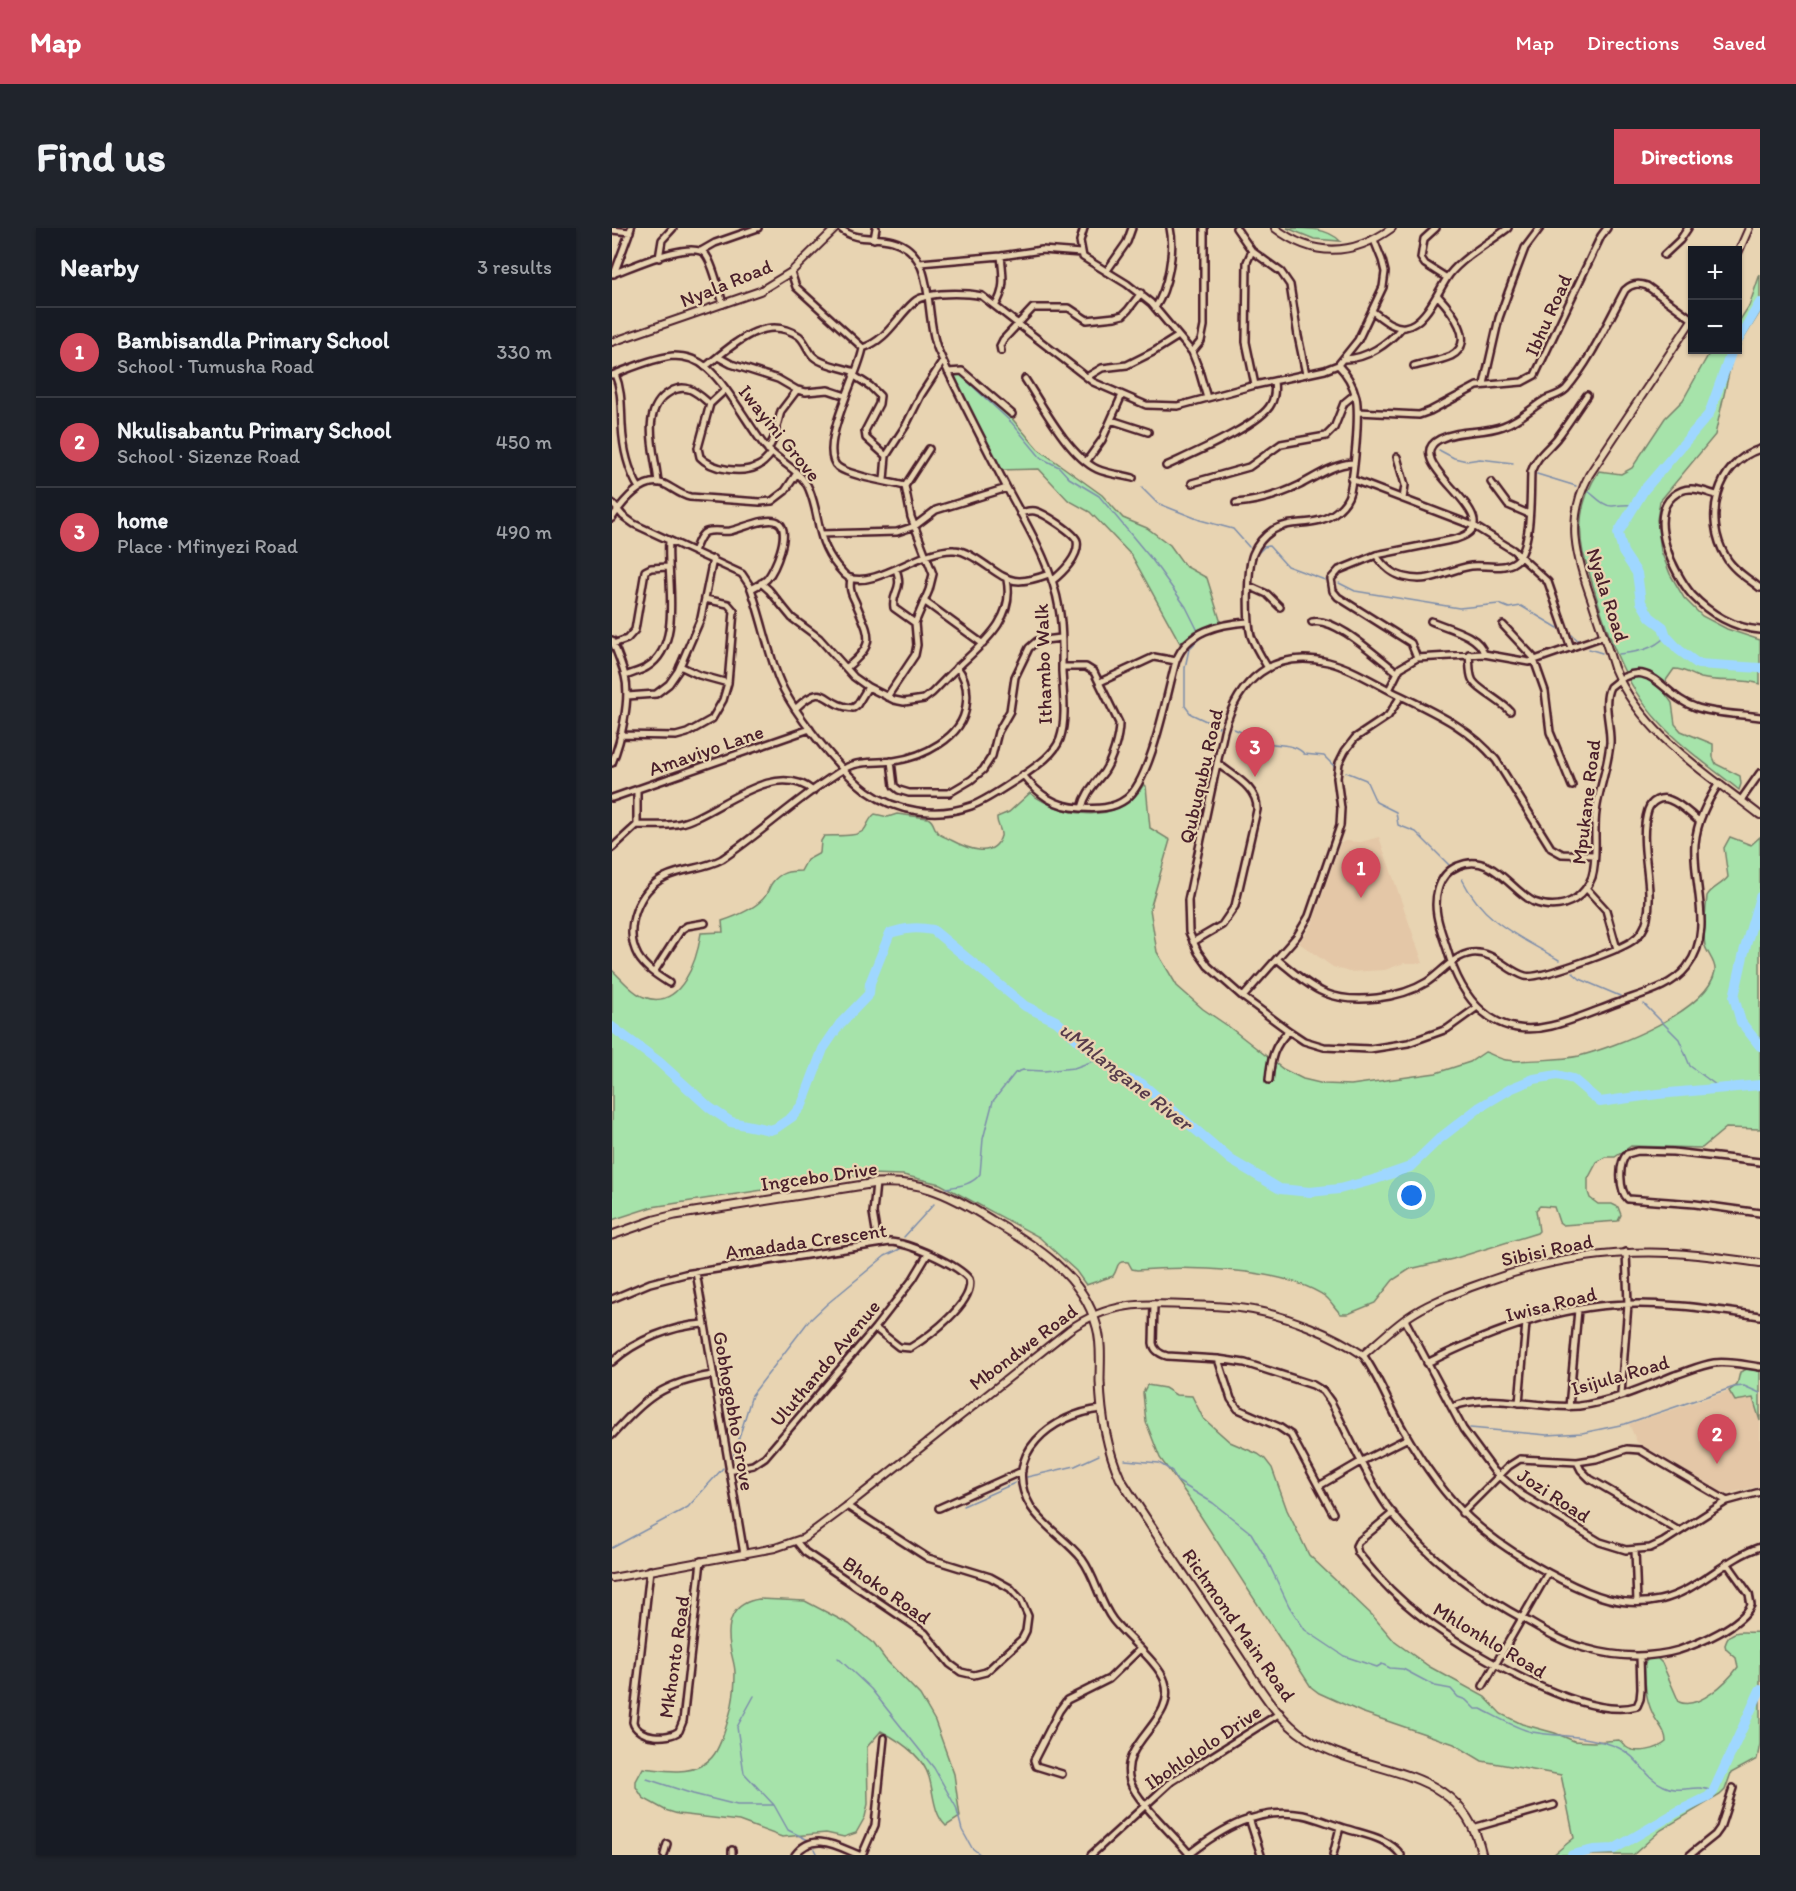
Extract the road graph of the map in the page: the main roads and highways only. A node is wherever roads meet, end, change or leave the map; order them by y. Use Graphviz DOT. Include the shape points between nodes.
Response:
graph roads {
  1 [pos="612,1235"];
  2 [pos="1094,1316"];
  3 [pos="1482,1855"];
  1 -- 2 [label="main road, Ingcebo Drive" via="675,1215 876,1183 912,1184 970,1207 1047,1256 1082,1292"];
  2 -- 3 [label="main road, Richmond Main Road" via="1099,1333 1101,1408 1120,1478 1262,1692 1298,1732 1320,1745 1442,1791 1473,1828"];
}
